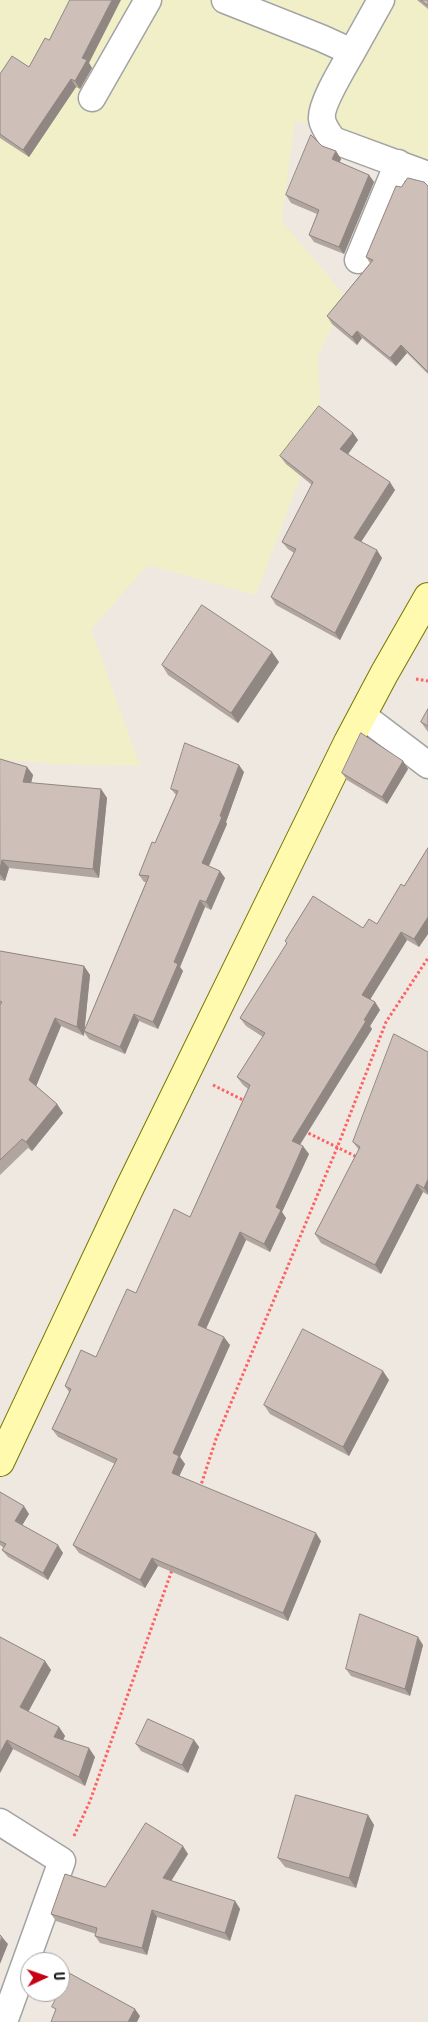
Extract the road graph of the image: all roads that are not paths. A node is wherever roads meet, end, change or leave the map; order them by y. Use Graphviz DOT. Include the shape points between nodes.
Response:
graph roads {
  1 [pos="148,0"];
  2 [pos="225,0"];
  3 [pos="381,0"];
  4 [pos="352,52"];
  5 [pos="92,98"];
  6 [pos="398,163"];
  7 [pos="428,175"];
  8 [pos="358,260"];
  9 [pos="428,597"];
  10 [pos="362,715"];
  11 [pos="428,765"];
  12 [pos="0,1462"];
  13 [pos="0,1822"];
  14 [pos="4,2022"];
  1 -- 5 [label="street"];
  2 -- 4 [label="street"];
  3 -- 4 [label="street"];
  4 -- 6 [label="street" via="322,109 325,129 333,140"];
  6 -- 7 [label="street"];
  6 -- 8 [label="street"];
  9 -- 10 [label="main road"];
  10 -- 11 [label="street"];
  10 -- 12 [label="main road" via="130,1187"];
  13 -- 14 [label="street" via="62,1861"];
}
